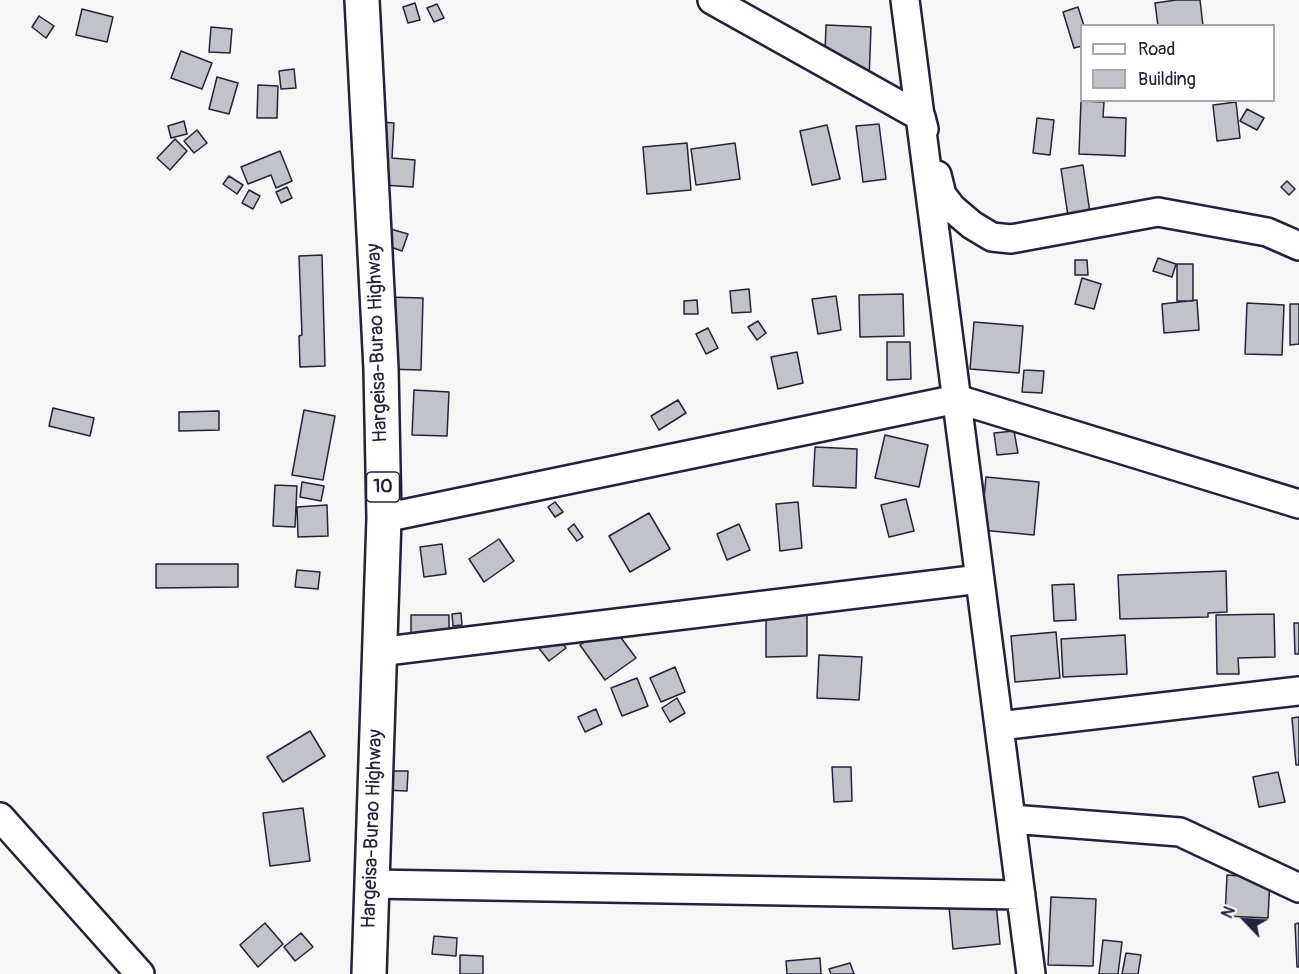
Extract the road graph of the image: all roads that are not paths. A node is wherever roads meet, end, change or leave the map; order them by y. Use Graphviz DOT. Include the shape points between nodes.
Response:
graph roads {
  1 [pos="362,0"];
  2 [pos="712,0"];
  3 [pos="905,0"];
  4 [pos="921,117"];
  5 [pos="1299,246"];
  6 [pos="957,399"];
  7 [pos="1299,504"];
  8 [pos="384,518"];
  9 [pos="980,579"];
  10 [pos="378,652"];
  11 [pos="1299,691"];
  12 [pos="999,726"];
  13 [pos="0,817"];
  14 [pos="1011,819"];
  15 [pos="371,885"];
  16 [pos="1299,888"];
  17 [pos="1021,895"];
  18 [pos="140,974"];
  19 [pos="369,974"];
  20 [pos="1031,974"];
  1 -- 8 [label="highway, Hargeisa-Burao Highway / 10" via="381,369"];
  2 -- 4 [label="street"];
  3 -- 4 [label="street"];
  4 -- 5 [label="street" via="942,195 972,225 992,237 1011,239 1158,212 1267,232"];
  4 -- 6 [label="street"];
  6 -- 7 [label="street"];
  6 -- 8 [label="street"];
  6 -- 9 [label="street"];
  8 -- 10 [label="highway, Hargeisa-Burao Highway / 10"];
  9 -- 10 [label="street"];
  9 -- 12 [label="street"];
  10 -- 15 [label="highway, Hargeisa-Burao Highway / 10"];
  11 -- 12 [label="street"];
  12 -- 14 [label="street"];
  13 -- 18 [label="street"];
  14 -- 16 [label="street" via="1180,832"];
  14 -- 17 [label="street"];
  15 -- 17 [label="street"];
  15 -- 19 [label="highway, Hargeisa-Burao Highway / 10"];
  17 -- 20 [label="street"];
}
